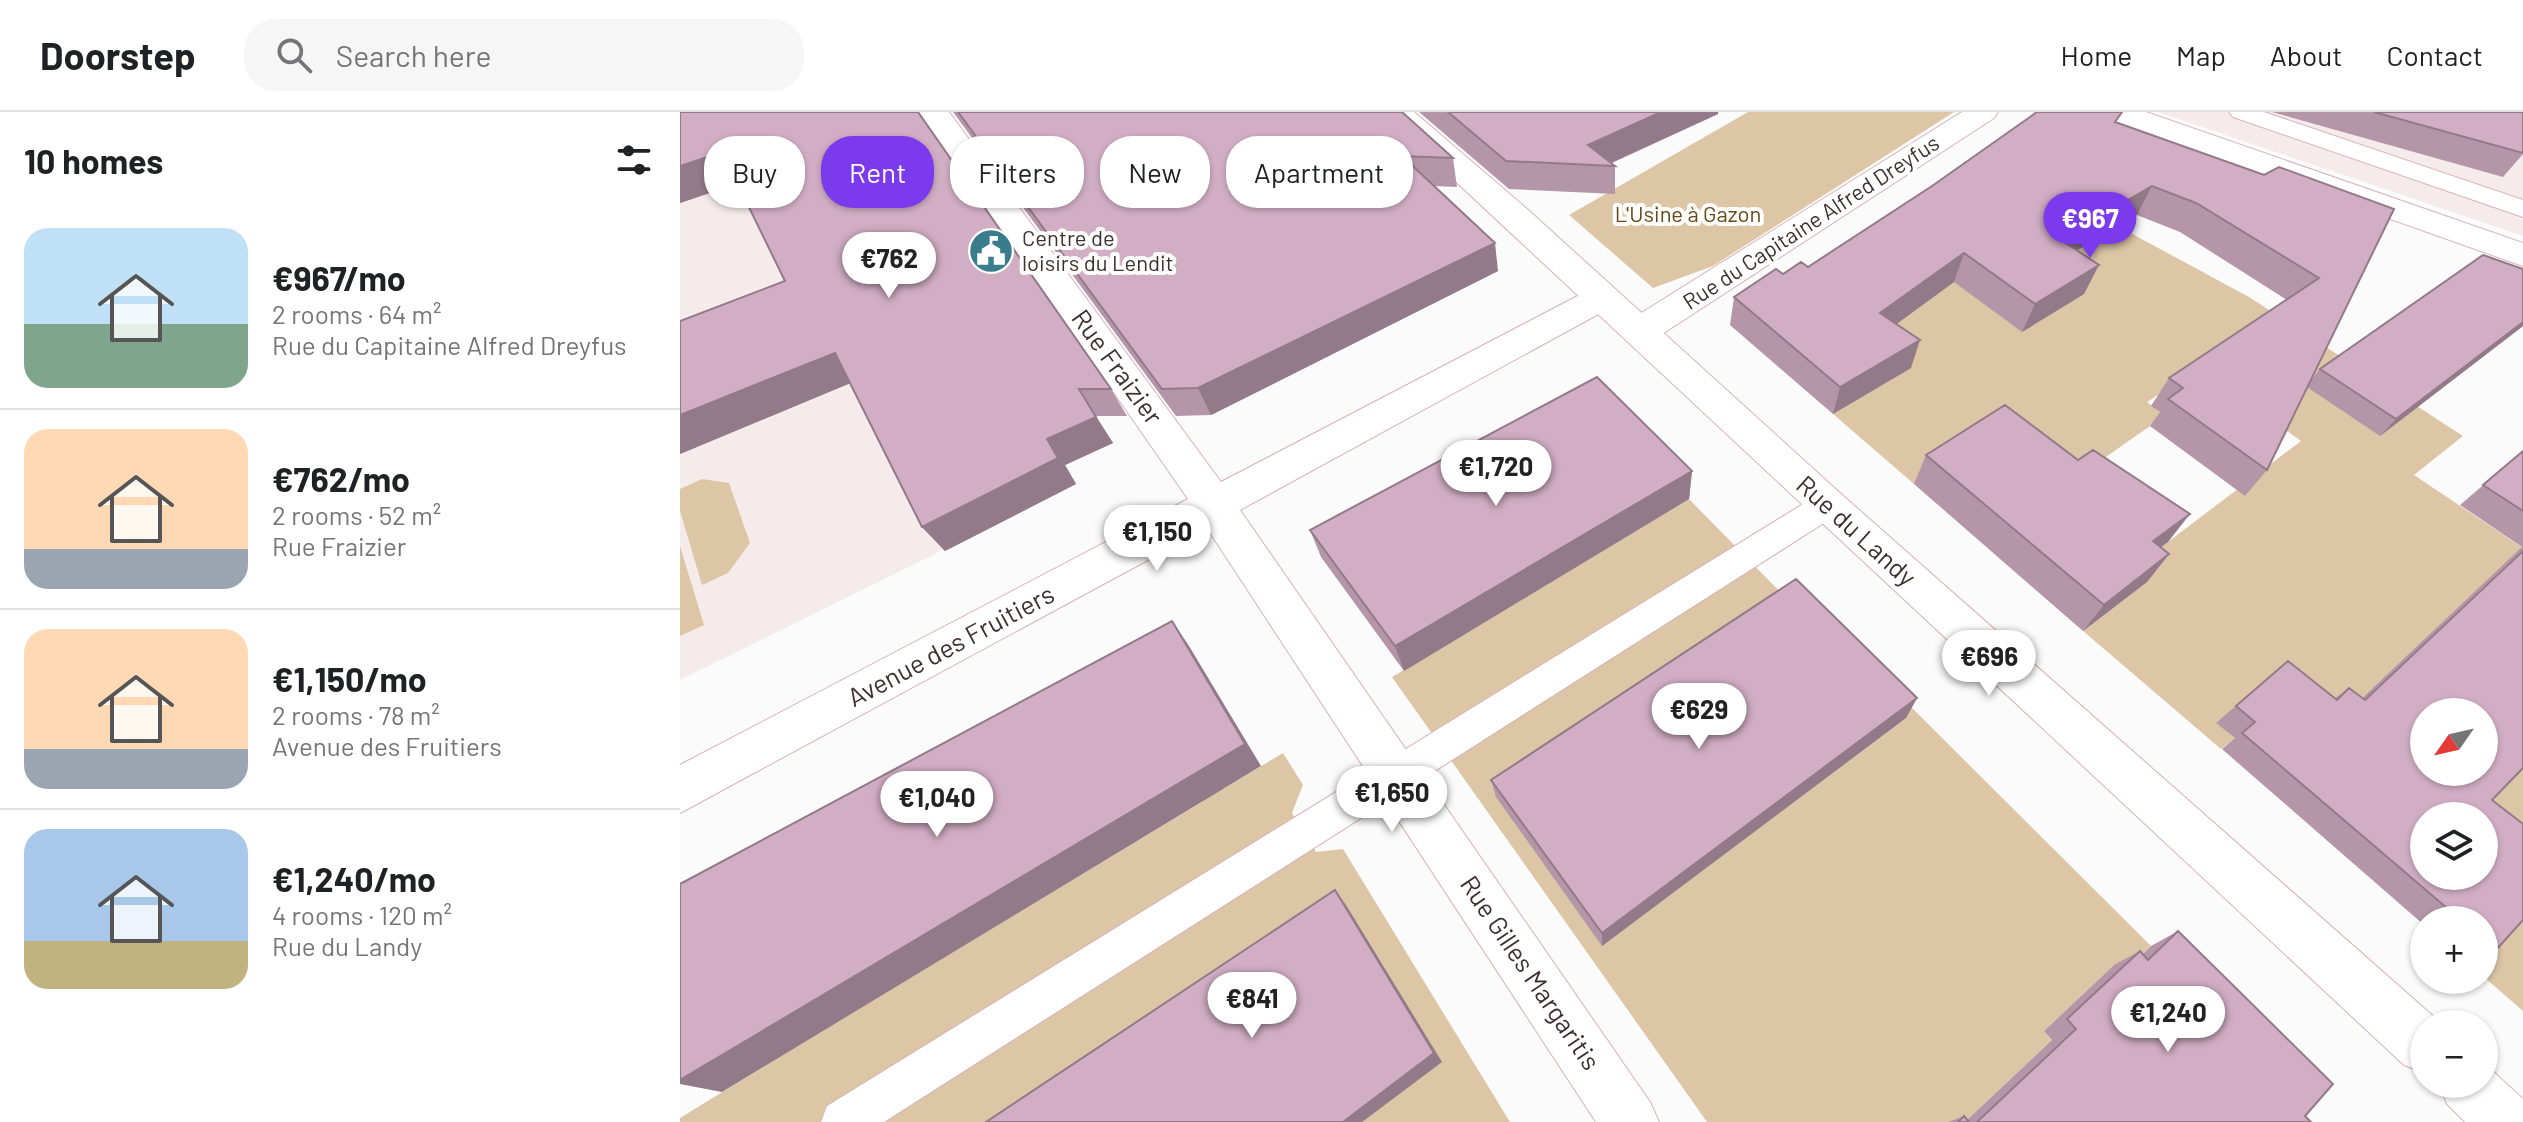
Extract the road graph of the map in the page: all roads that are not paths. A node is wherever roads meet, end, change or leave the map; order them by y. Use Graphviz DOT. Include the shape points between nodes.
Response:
graph roads {
  1 [pos="934,112"];
  2 [pos="1396,112"];
  3 [pos="1983,112"];
  4 [pos="2117,112"];
  5 [pos="2241,112"];
  6 [pos="2523,209"];
  7 [pos="2523,255"];
  8 [pos="1603,297"];
  9 [pos="1640,331"];
  10 [pos="1214,505"];
  11 [pos="1827,505"];
  12 [pos="1396,775"];
  13 [pos="680,790"];
  14 [pos="2410,1032"];
  15 [pos="2481,1098"];
  16 [pos="843,1122"];
  17 [pos="1630,1122"];
  18 [pos="2505,1122"];
  1 -- 10 [label="street, Rue Fraizier"];
  2 -- 8 [label="street, Rue du Landy"];
  3 -- 9 [label="street, Rue du Capitaine Alfred Dreyfus"];
  4 -- 7 [label="street"];
  5 -- 6 [label="lane"];
  8 -- 9 [label="street, Rue du Landy"];
  8 -- 10 [label="street, Avenue des Fruitiers"];
  9 -- 11 [label="street, Rue du Landy"];
  10 -- 12 [label="street, Rue Gilles Margaritis"];
  10 -- 13 [label="street, Avenue des Fruitiers"];
  11 -- 12 [label="lane"];
  11 -- 14 [label="street, Rue du Landy"];
  12 -- 16 [label="lane"];
  12 -- 17 [label="street, Rue Gilles Margaritis"];
  15 -- 18 [label="street"];
}
